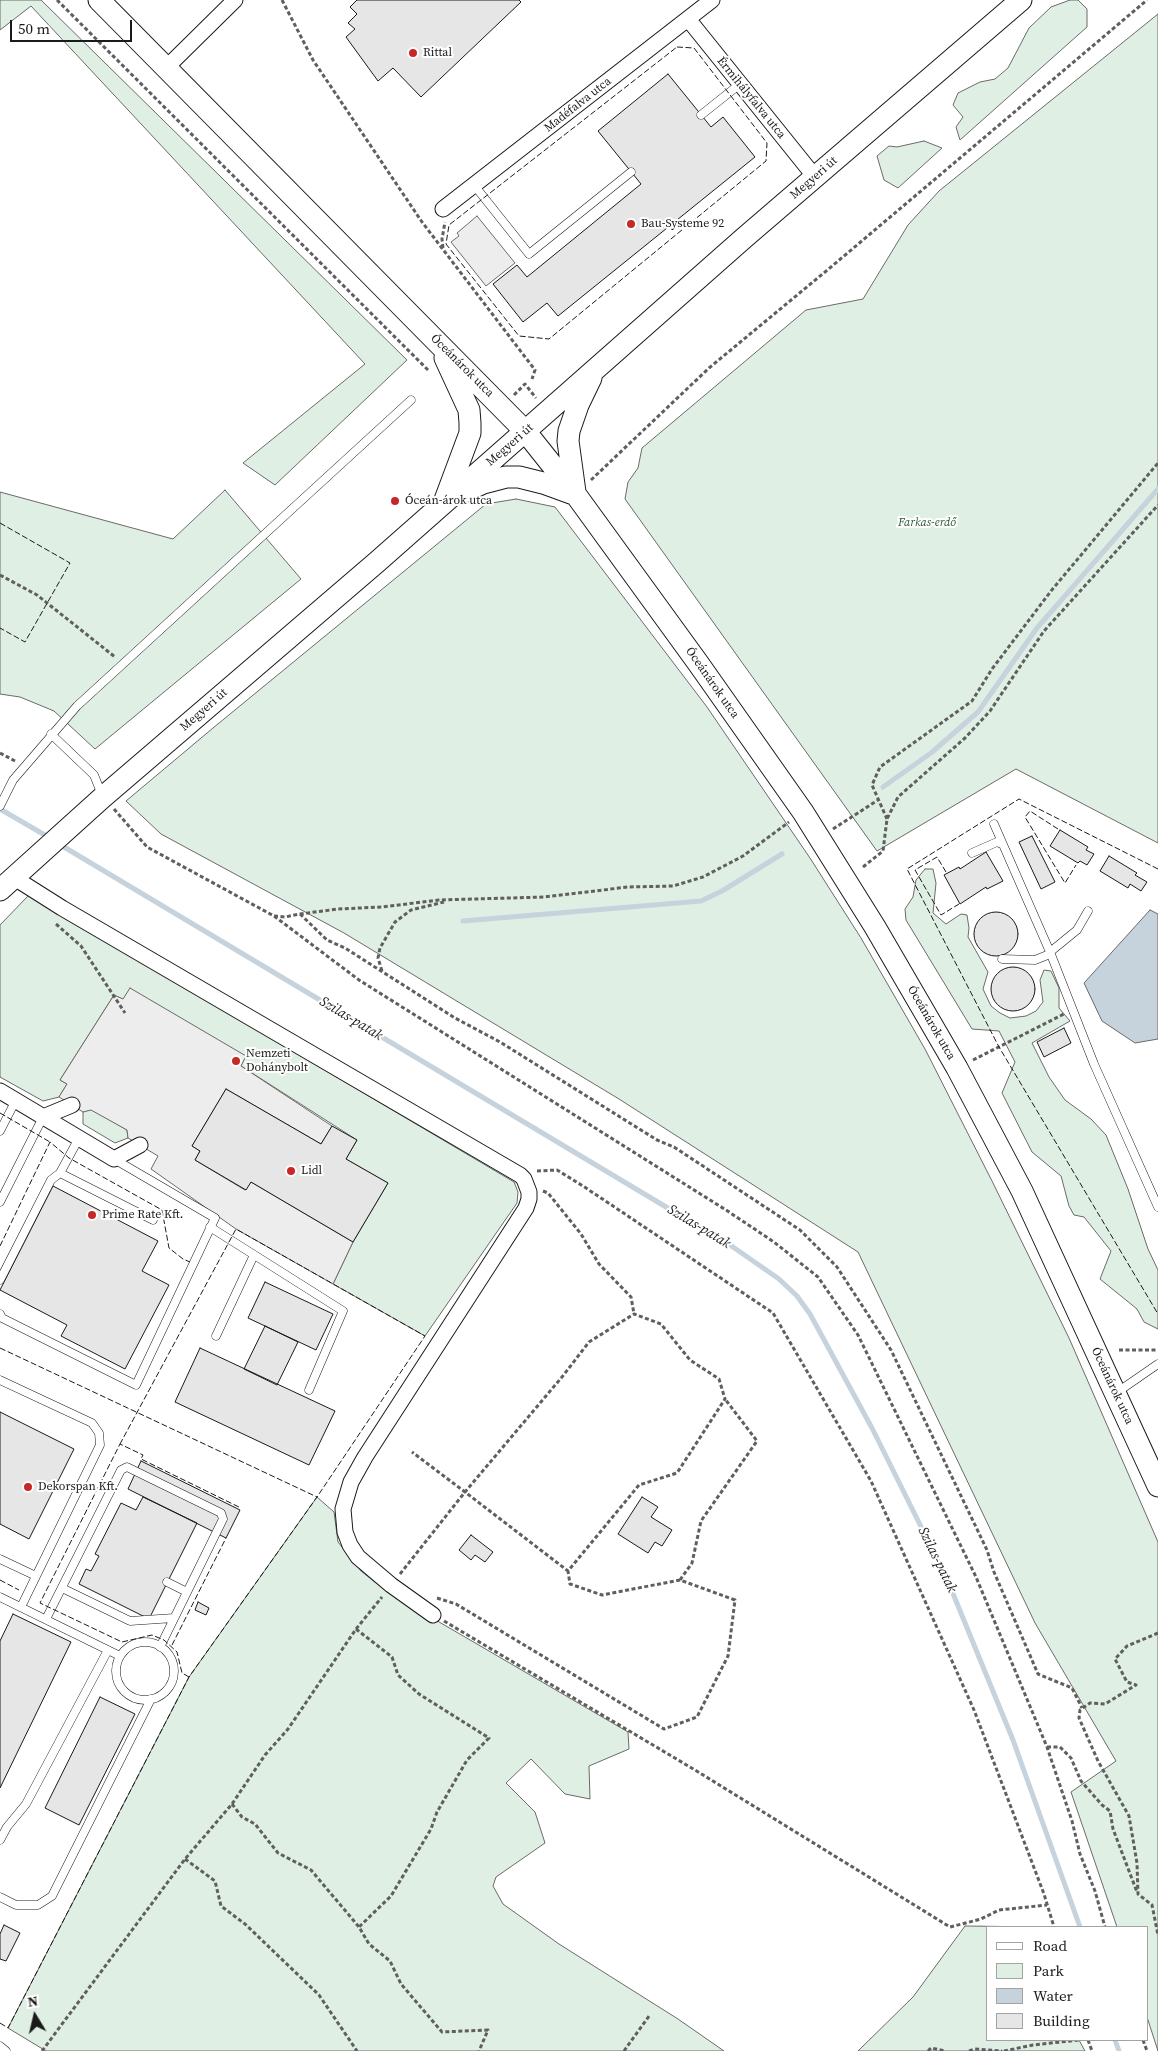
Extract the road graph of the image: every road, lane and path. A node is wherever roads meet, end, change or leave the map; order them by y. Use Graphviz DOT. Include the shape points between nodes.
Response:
graph roads {
  1 [pos="57,0"];
  2 [pos="99,0"];
  3 [pos="235,0"];
  4 [pos="282,0"];
  5 [pos="712,0"];
  6 [pos="1021,0"];
  7 [pos="1147,0"];
  8 [pos="688,19"];
  9 [pos="167,67"];
  10 [pos="740,84"];
  11 [pos="701,115"];
  12 [pos="631,172"];
  13 [pos="815,177"];
  14 [pos="474,185"];
  15 [pos="443,209"];
  16 [pos="443,250"];
  17 [pos="437,342"];
  18 [pos="604,361"];
  19 [pos="436,377"];
  20 [pos="532,379"];
  21 [pos="411,400"];
  22 [pos="525,431"];
  23 [pos="1158,463"];
  24 [pos="576,495"];
  25 [pos="444,502"];
  26 [pos="1158,506"];
  27 [pos="0,576"];
  28 [pos="122,663"];
  29 [pos="51,734"];
  30 [pos="0,753"];
  31 [pos="23,768"];
  32 [pos="103,796"];
  33 [pos="878,800"];
  34 [pos="0,806"];
  35 [pos="803,812"];
  36 [pos="887,819"];
  37 [pos="994,824"];
  38 [pos="833,829"];
  39 [pos="1002,844"];
  40 [pos="972,853"];
  41 [pos="863,867"];
  42 [pos="13,878"];
  43 [pos="448,901"];
  44 [pos="1088,911"];
  45 [pos="300,914"];
  46 [pos="274,916"];
  47 [pos="54,922"];
  48 [pos="1050,953"];
  49 [pos="1002,959"];
  50 [pos="382,972"];
  51 [pos="1073,1010"];
  52 [pos="125,1013"];
  53 [pos="957,1068"];
  54 [pos="0,1091"];
  55 [pos="16,1100"];
  56 [pos="72,1105"];
  57 [pos="43,1117"];
  58 [pos="0,1131"];
  59 [pos="79,1138"];
  60 [pos="140,1145"];
  61 [pos="114,1159"];
  62 [pos="60,1173"];
  63 [pos="0,1179"];
  64 [pos="523,1179"];
  65 [pos="8,1184"];
  66 [pos="0,1202"];
  67 [pos="1158,1207"];
  68 [pos="153,1220"];
  69 [pos="210,1228"];
  70 [pos="254,1255"];
  71 [pos="0,1280"];
  72 [pos="0,1314"];
  73 [pos="634,1314"];
  74 [pos="216,1336"];
  75 [pos="1119,1350"];
  76 [pos="1158,1350"];
  77 [pos="1158,1364"];
  78 [pos="0,1380"];
  79 [pos="309,1390"];
  80 [pos="1116,1393"];
  81 [pos="725,1399"];
  82 [pos="412,1452"];
  83 [pos="1158,1486"];
  84 [pos="465,1492"];
  85 [pos="0,1559"];
  86 [pos="568,1571"];
  87 [pos="36,1576"];
  88 [pos="680,1580"];
  89 [pos="168,1582"];
  90 [pos="391,1585"];
  91 [pos="62,1588"];
  92 [pos="187,1592"];
  93 [pos="428,1596"];
  94 [pos="0,1597"];
  95 [pos="21,1607"];
  96 [pos="433,1615"];
  97 [pos="174,1618"];
  98 [pos="46,1619"];
  99 [pos="356,1629"];
  100 [pos="1158,1633"];
  101 [pos="160,1647"];
  102 [pos="108,1650"];
  103 [pos="120,1656"];
  104 [pos="150,1699"];
  105 [pos="1082,1708"];
  106 [pos="1046,1747"];
  107 [pos="232,1804"];
  108 [pos="0,1840"];
  109 [pos="185,1859"];
  110 [pos="1138,1894"];
  111 [pos="0,1897"];
  112 [pos="1047,1905"];
  113 [pos="1054,1926"];
  114 [pos="1105,1926"];
  115 [pos="359,1927"];
  116 [pos="1158,1935"];
  117 [pos="649,2016"];
  118 [pos="1070,2041"];
  119 [pos="0,2046"];
  120 [pos="6,2051"];
  121 [pos="42,2051"];
  122 [pos="357,2051"];
  123 [pos="479,2051"];
  124 [pos="624,2051"];
  125 [pos="928,2051"];
  126 [pos="945,2051"];
  127 [pos="969,2051"];
  128 [pos="1003,2051"];
  1 -- 19 [label="path"];
  2 -- 9 [label="street, Óceánárok utca"];
  3 -- 9 [label="street"];
  4 -- 16 [label="path" via="313,60"];
  5 -- 8 [label="street, Madéfalva utca"];
  6 -- 13 [label="street, Megyeri út"];
  7 -- 24 [label="path" via="709,368"];
  8 -- 10 [label="street, Érmihályfalva utca"];
  8 -- 14 [label="street, Madéfalva utca"];
  9 -- 17 [label="street, Óceánárok utca"];
  10 -- 11 [label="lane"];
  10 -- 13 [label="street, Érmihályfalva utca"];
  12 -- 14 [label="lane" via="528,254"];
  13 -- 18 [label="street, Megyeri út"];
  14 -- 15 [label="street, Madéfalva utca"];
  15 -- 16 [label="path"];
  16 -- 20 [label="path" via="535,370"];
  17 -- 22 [label="street, Óceánárok utca"];
  17 -- 25 [label="street" via="470,410 470,433"];
  18 -- 22 [label="street, Megyeri út"];
  18 -- 24 [label="street" via="588,382 569,430"];
  21 -- 28 [label="lane"];
  22 -- 24 [label="street, Óceánárok utca"];
  22 -- 25 [label="street, Megyeri út"];
  23 -- 33 [label="path" via="1051,591 972,701 880,767 872,785"];
  24 -- 25 [label="street" via="522,477 506,477 482,483"];
  24 -- 35 [label="street, Óceánárok utca"];
  25 -- 32 [label="street, Megyeri út"];
  26 -- 36 [label="path" via="1044,631 990,711 965,738 898,797"];
  27 -- 28 [label="path" via="37,595"];
  28 -- 29 [label="lane"];
  29 -- 31 [label="lane"];
  29 -- 32 [label="lane" via="94,775"];
  30 -- 31 [label="path"];
  31 -- 34 [label="lane"];
  32 -- 42 [label="street, Megyeri út"];
  32 -- 46 [label="path" via="147,847"];
  33 -- 36 [label="path"];
  33 -- 38 [label="path"];
  35 -- 43 [label="path" via="743,856 703,877 673,886"];
  35 -- 53 [label="street, Óceánárok utca"];
  36 -- 41 [label="path" via="883,851"];
  37 -- 39 [label="lane"];
  39 -- 40 [label="lane" via="996,842"];
  39 -- 48 [label="lane"];
  42 -- 64 [label="street"];
  43 -- 45 [label="path"];
  43 -- 50 [label="path" via="411,910 395,922 380,948 378,958"];
  44 -- 48 [label="lane" via="1077,930"];
  45 -- 46 [label="path"];
  45 -- 50 [label="path" via="327,940"];
  46 -- 106 [label="path" via="359,980 726,1210 818,1277 858,1335 976,1578"];
  47 -- 52 [label="path" via="81,946"];
  48 -- 49 [label="lane" via="1035,960"];
  48 -- 51 [label="lane"];
  50 -- 105 [label="path" via="657,1140 674,1147 800,1230 837,1268 891,1350 987,1550 1038,1674 1072,1688"];
  51 -- 53 [label="path"];
  51 -- 67 [label="lane"];
  53 -- 80 [label="street, Óceánárok utca" via="1022,1191"];
  54 -- 55 [label="street"];
  55 -- 57 [label="street"];
  55 -- 58 [label="lane"];
  56 -- 57 [label="street"];
  57 -- 59 [label="street"];
  57 -- 65 [label="lane"];
  59 -- 61 [label="street"];
  59 -- 62 [label="lane"];
  60 -- 61 [label="street"];
  61 -- 69 [label="lane" via="215,1218"];
  62 -- 68 [label="lane"];
  62 -- 71 [label="lane" via="51,1180"];
  63 -- 65 [label="lane"];
  64 -- 73 [label="path" via="548,1193 581,1234 599,1264 631,1297"];
  64 -- 90 [label="street" via="529,1199 526,1208 351,1482 343,1509 345,1532 368,1567"];
  64 -- 112 [label="path" via="530,1171 557,1170 773,1313 871,1481 974,1710"];
  65 -- 66 [label="lane"];
  69 -- 70 [label="lane"];
  69 -- 72 [label="lane" via="136,1385 2,1318"];
  70 -- 74 [label="lane"];
  70 -- 79 [label="lane" via="343,1311"];
  73 -- 81 [label="path" via="661,1324 690,1360 719,1379"];
  73 -- 84 [label="path" via="589,1342"];
  75 -- 76 [label="path"];
  77 -- 80 [label="lane"];
  78 -- 87 [label="lane" via="92,1424 99,1433 100,1445"];
  80 -- 83 [label="street, Óceánárok utca"];
  81 -- 86 [label="path" via="677,1473 639,1486"];
  81 -- 88 [label="path" via="757,1441 702,1521 692,1563"];
  82 -- 84 [label="path"];
  84 -- 86 [label="path"];
  84 -- 90 [label="path"];
  85 -- 87 [label="lane"];
  86 -- 88 [label="path" via="570,1584 602,1595"];
  87 -- 95 [label="lane"];
  88 -- 93 [label="path" via="734,1600 734,1610 728,1656 697,1717 664,1729 456,1604"];
  89 -- 92 [label="lane"];
  90 -- 96 [label="street"];
  90 -- 99 [label="path"];
  91 -- 92 [label="lane" via="122,1470 127,1467 220,1513 223,1519"];
  91 -- 97 [label="lane" via="130,1621"];
  91 -- 98 [label="lane"];
  92 -- 97 [label="lane"];
  94 -- 95 [label="lane"];
  95 -- 98 [label="lane"];
  96 -- 112 [label="path" via="695,1770 950,1927 982,1920 999,1910"];
  97 -- 101 [label="lane"];
  98 -- 102 [label="lane"];
  99 -- 107 [label="path"];
  99 -- 115 [label="path" via="392,1657 398,1675 419,1694 489,1738 467,1760 391,1896"];
  100 -- 105 [label="path" via="1127,1646 1115,1659 1127,1682 1136,1685 1106,1704 1090,1703"];
  101 -- 103 [label="lane" via="143,1642 126,1649"];
  101 -- 104 [label="lane" via="168,1653 174,1672 167,1690"];
  102 -- 103 [label="lane"];
  102 -- 108 [label="lane" via="26,1804"];
  103 -- 104 [label="lane" via="116,1674 119,1684 132,1697"];
  104 -- 111 [label="lane" via="52,1896 38,1905 16,1905"];
  105 -- 110 [label="path" via="1079,1718 1129,1816 1137,1863"];
  106 -- 110 [label="path" via="1060,1747 1071,1758 1080,1781 1110,1812 1113,1829"];
  106 -- 114 [label="path"];
  107 -- 109 [label="path"];
  107 -- 115 [label="path" via="242,1817 255,1824 278,1853 311,1870"];
  109 -- 121 [label="path"];
  109 -- 122 [label="path" via="214,1881 221,1906 245,1924 318,1995"];
  110 -- 116 [label="path" via="1152,1906"];
  112 -- 113 [label="path"];
  115 -- 123 [label="path" via="369,1944 390,1961 401,1984 442,2032 488,2030"];
  117 -- 124 [label="path"];
  118 -- 128 [label="path"];
  119 -- 120 [label="lane"];
  125 -- 126 [label="path" via="931,2048"];
  127 -- 128 [label="path"];
}
